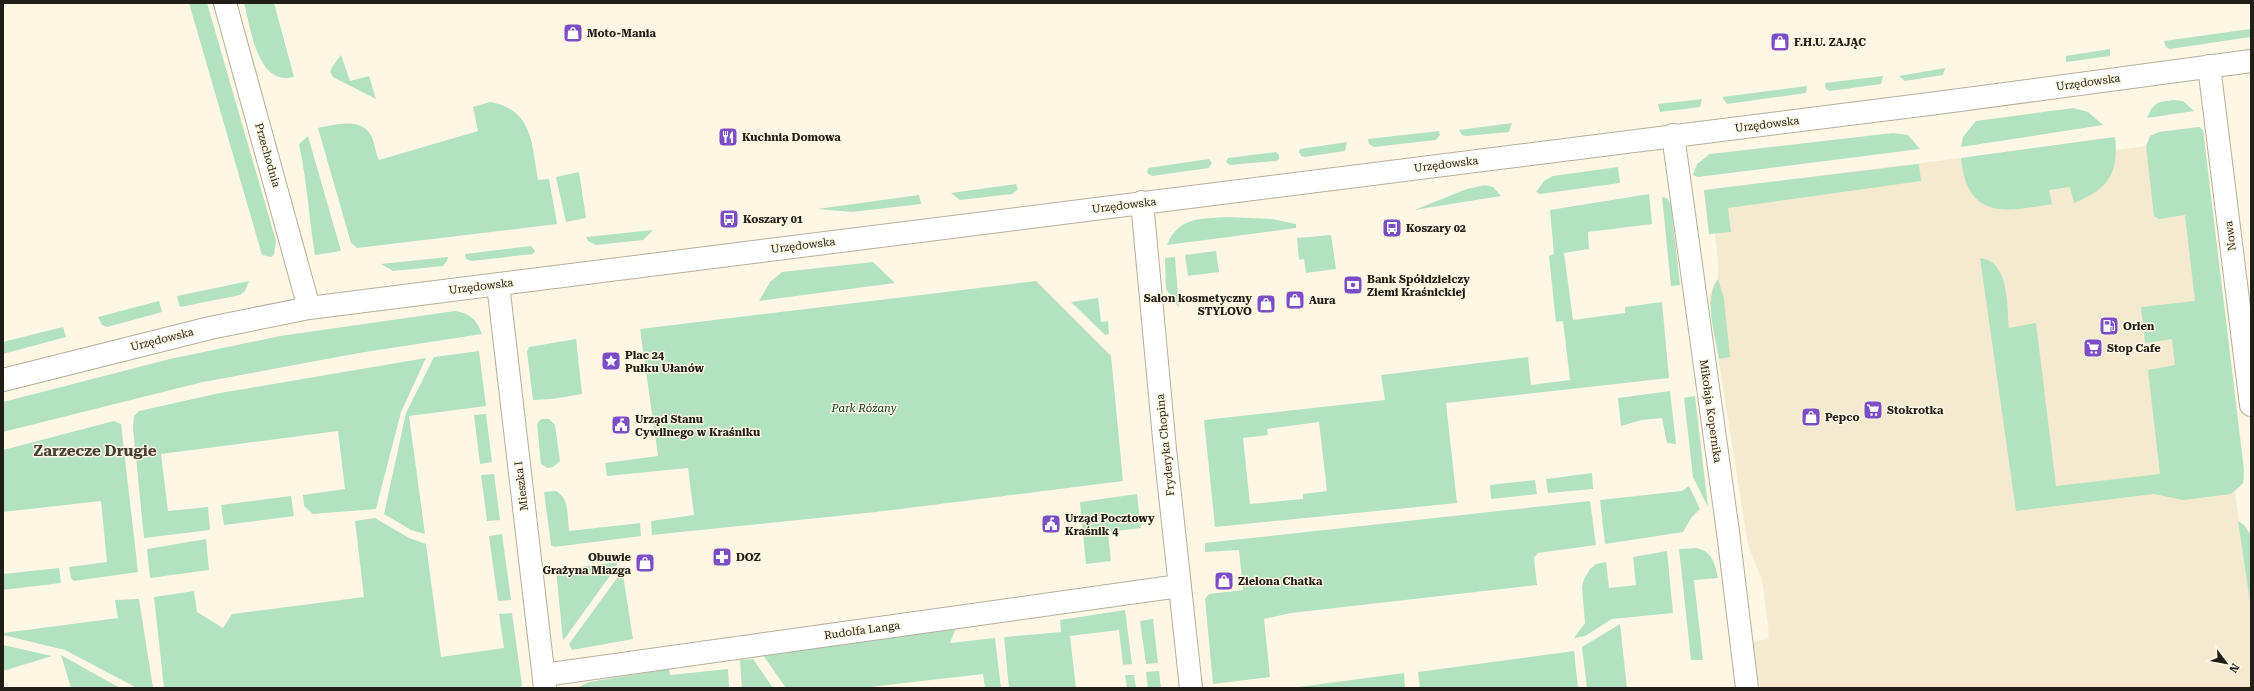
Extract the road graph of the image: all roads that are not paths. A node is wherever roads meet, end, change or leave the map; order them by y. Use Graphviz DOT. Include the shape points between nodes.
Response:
graph roads {
  1 [pos="225,3"];
  2 [pos="2251,61"];
  3 [pos="2210,66"];
  4 [pos="1673,135"];
  5 [pos="1142,202"];
  6 [pos="498,284"];
  7 [pos="309,308"];
  8 [pos="3,380"];
  9 [pos="2251,404"];
  10 [pos="1179,586"];
  11 [pos="545,681"];
  12 [pos="1191,688"];
  13 [pos="1747,688"];
  1 -- 7 [label="street, Przechodnia"];
  2 -- 3 [label="street, Urzędowska"];
  3 -- 4 [label="street, Urzędowska"];
  3 -- 9 [label="street, Nowa"];
  4 -- 5 [label="street, Urzędowska"];
  4 -- 13 [label="street, Mikołaja Kopernika"];
  5 -- 6 [label="street, Urzędowska"];
  5 -- 10 [label="street, Fryderyka Chopina"];
  6 -- 7 [label="street, Urzędowska"];
  6 -- 11 [label="street, Mieszka I"];
  7 -- 8 [label="street, Urzędowska" via="210,328"];
  10 -- 11 [label="street, Rudolfa Langa"];
  10 -- 12 [label="street, Fryderyka Chopina"];
}
